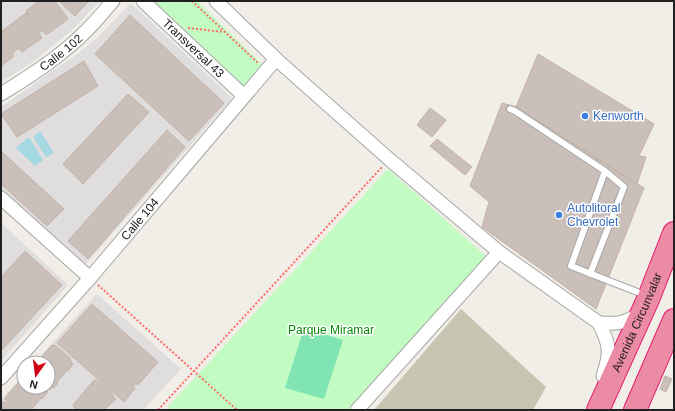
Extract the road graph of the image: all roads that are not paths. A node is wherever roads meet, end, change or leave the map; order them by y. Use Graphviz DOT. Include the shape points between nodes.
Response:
graph roads {
  1 [pos="113,1"];
  2 [pos="143,1"];
  3 [pos="216,1"];
  4 [pos="276,59"];
  5 [pos="1,94"];
  6 [pos="244,96"];
  7 [pos="510,109"];
  8 [pos="605,171"];
  9 [pos="1,198"];
  10 [pos="674,233"];
  11 [pos="499,252"];
  12 [pos="590,274"];
  13 [pos="90,278"];
  14 [pos="646,304"];
  15 [pos="674,320"];
  16 [pos="599,323"];
  17 [pos="1,378"];
  18 [pos="357,410"];
  19 [pos="593,410"];
  20 [pos="598,410"];
  21 [pos="635,410"];
  1 -- 5 [label="street, Calle 102" via="87,30 53,59"];
  2 -- 6 [label="street, Transversal 43"];
  3 -- 4 [label="street"];
  4 -- 6 [label="street, Calle 104"];
  4 -- 11 [label="street"];
  6 -- 13 [label="street, Calle 104"];
  7 -- 8 [label="lane"];
  8 -- 12 [label="lane" via="624,187"];
  8 -- 12 [label="lane" via="571,266"];
  9 -- 13 [label="street"];
  10 -- 14 [label="highway, Avenida Circunvalar"];
  11 -- 16 [label="street"];
  11 -- 18 [label="street"];
  12 -- 14 [label="lane"];
  13 -- 17 [label="street, Calle 104"];
  14 -- 16 [label="street" via="631,320 621,323"];
  14 -- 20 [label="highway, Avenida Circunvalar"];
  15 -- 21 [label="highway"];
  16 -- 19 [label="street" via="609,350"];
}
